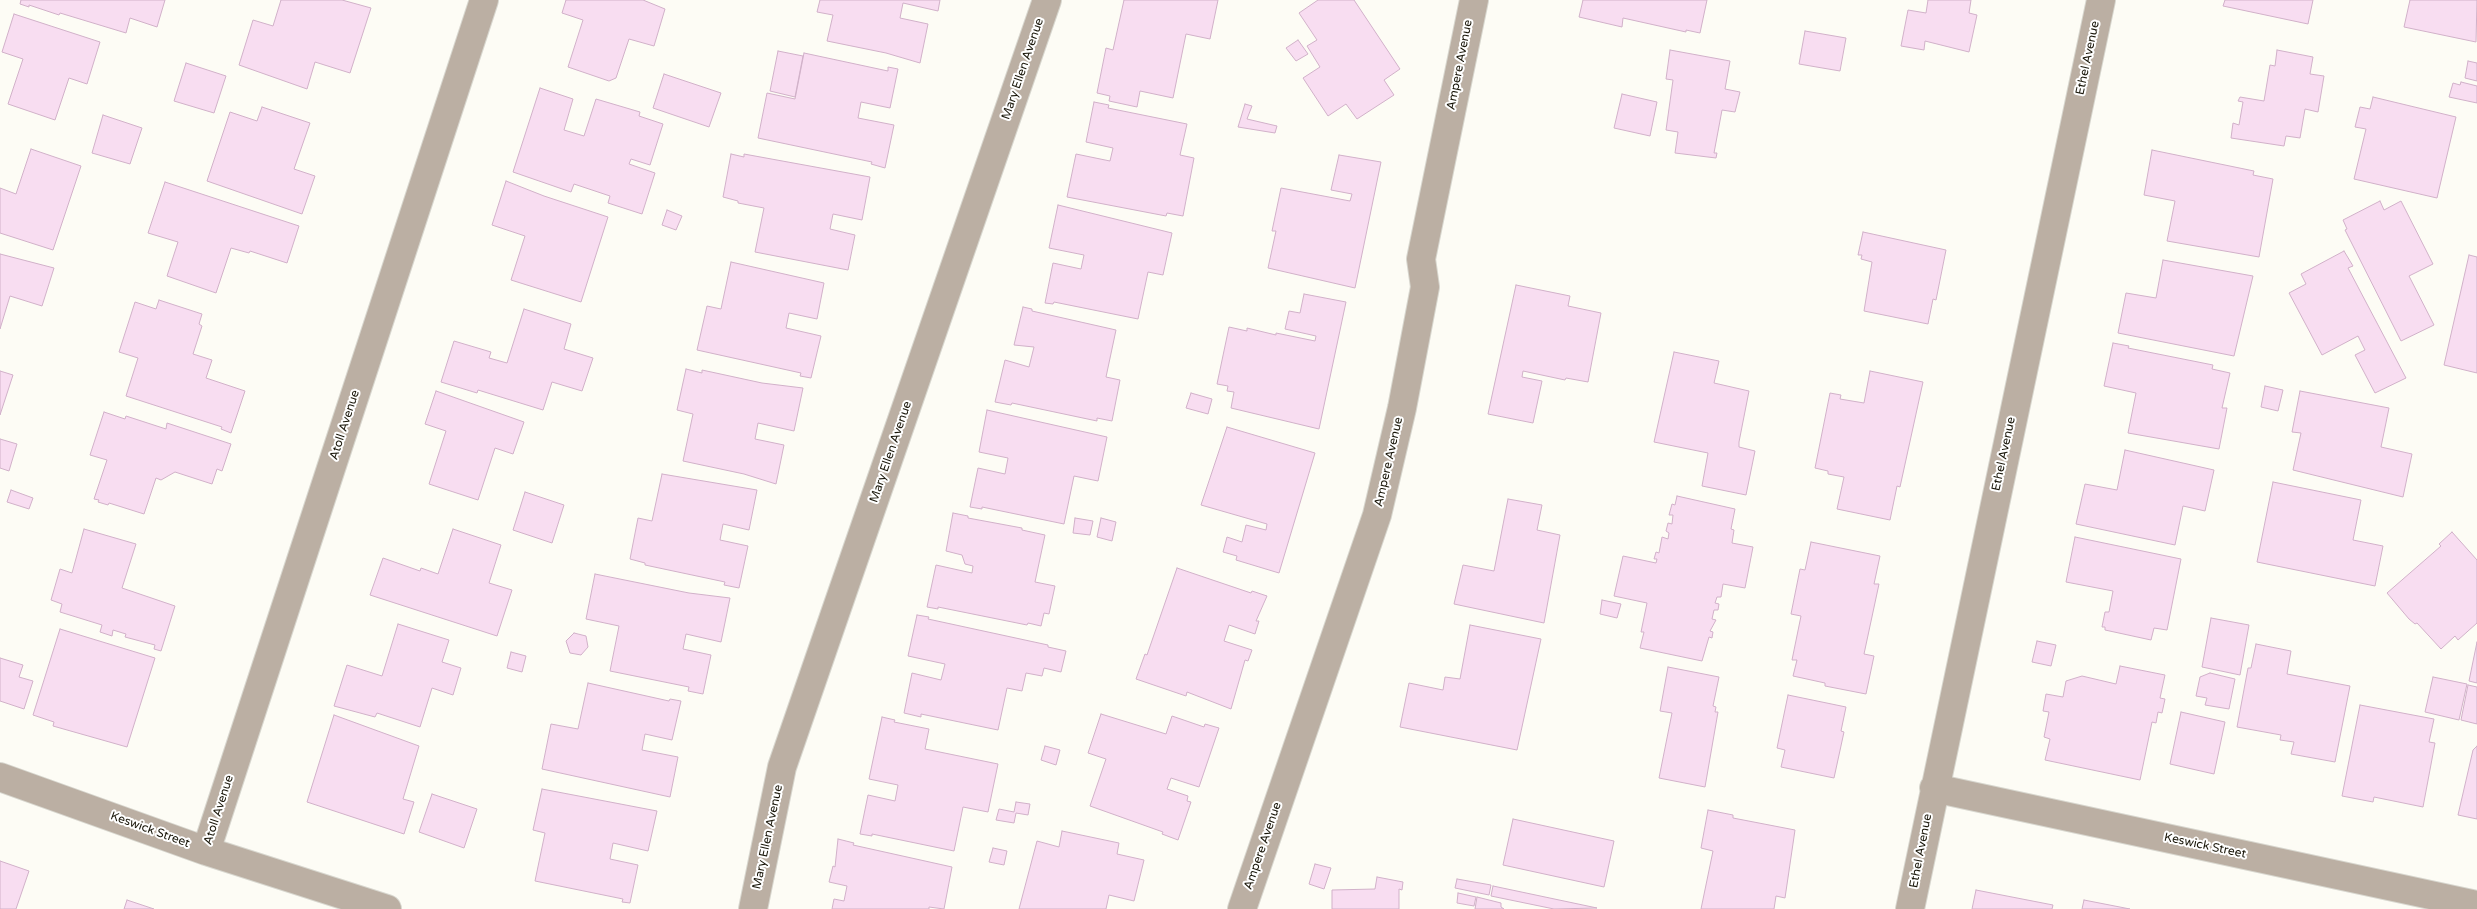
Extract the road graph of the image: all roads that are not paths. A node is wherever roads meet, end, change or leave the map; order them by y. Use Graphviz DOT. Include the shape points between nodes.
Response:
graph roads {
  1 [pos="484,0"];
  2 [pos="1047,0"];
  3 [pos="1474,0"];
  4 [pos="2101,0"];
  5 [pos="0,777"];
  6 [pos="1934,788"];
  7 [pos="206,850"];
  8 [pos="2477,905"];
  9 [pos="387,909"];
  10 [pos="753,909"];
  11 [pos="1242,909"];
  12 [pos="1910,909"];
  1 -- 7 [label="street, Atoll Avenue"];
  2 -- 10 [label="street, Mary Ellen Avenue" via="782,767"];
  3 -- 11 [label="street, Ampere Avenue" via="1421,259 1425,287 1377,515"];
  4 -- 6 [label="street, Ethel Avenue"];
  5 -- 7 [label="street, Keswick Street"];
  6 -- 8 [label="street, Keswick Street"];
  6 -- 12 [label="street, Ethel Avenue"];
  7 -- 9 [label="street, Keswick Street"];
}
